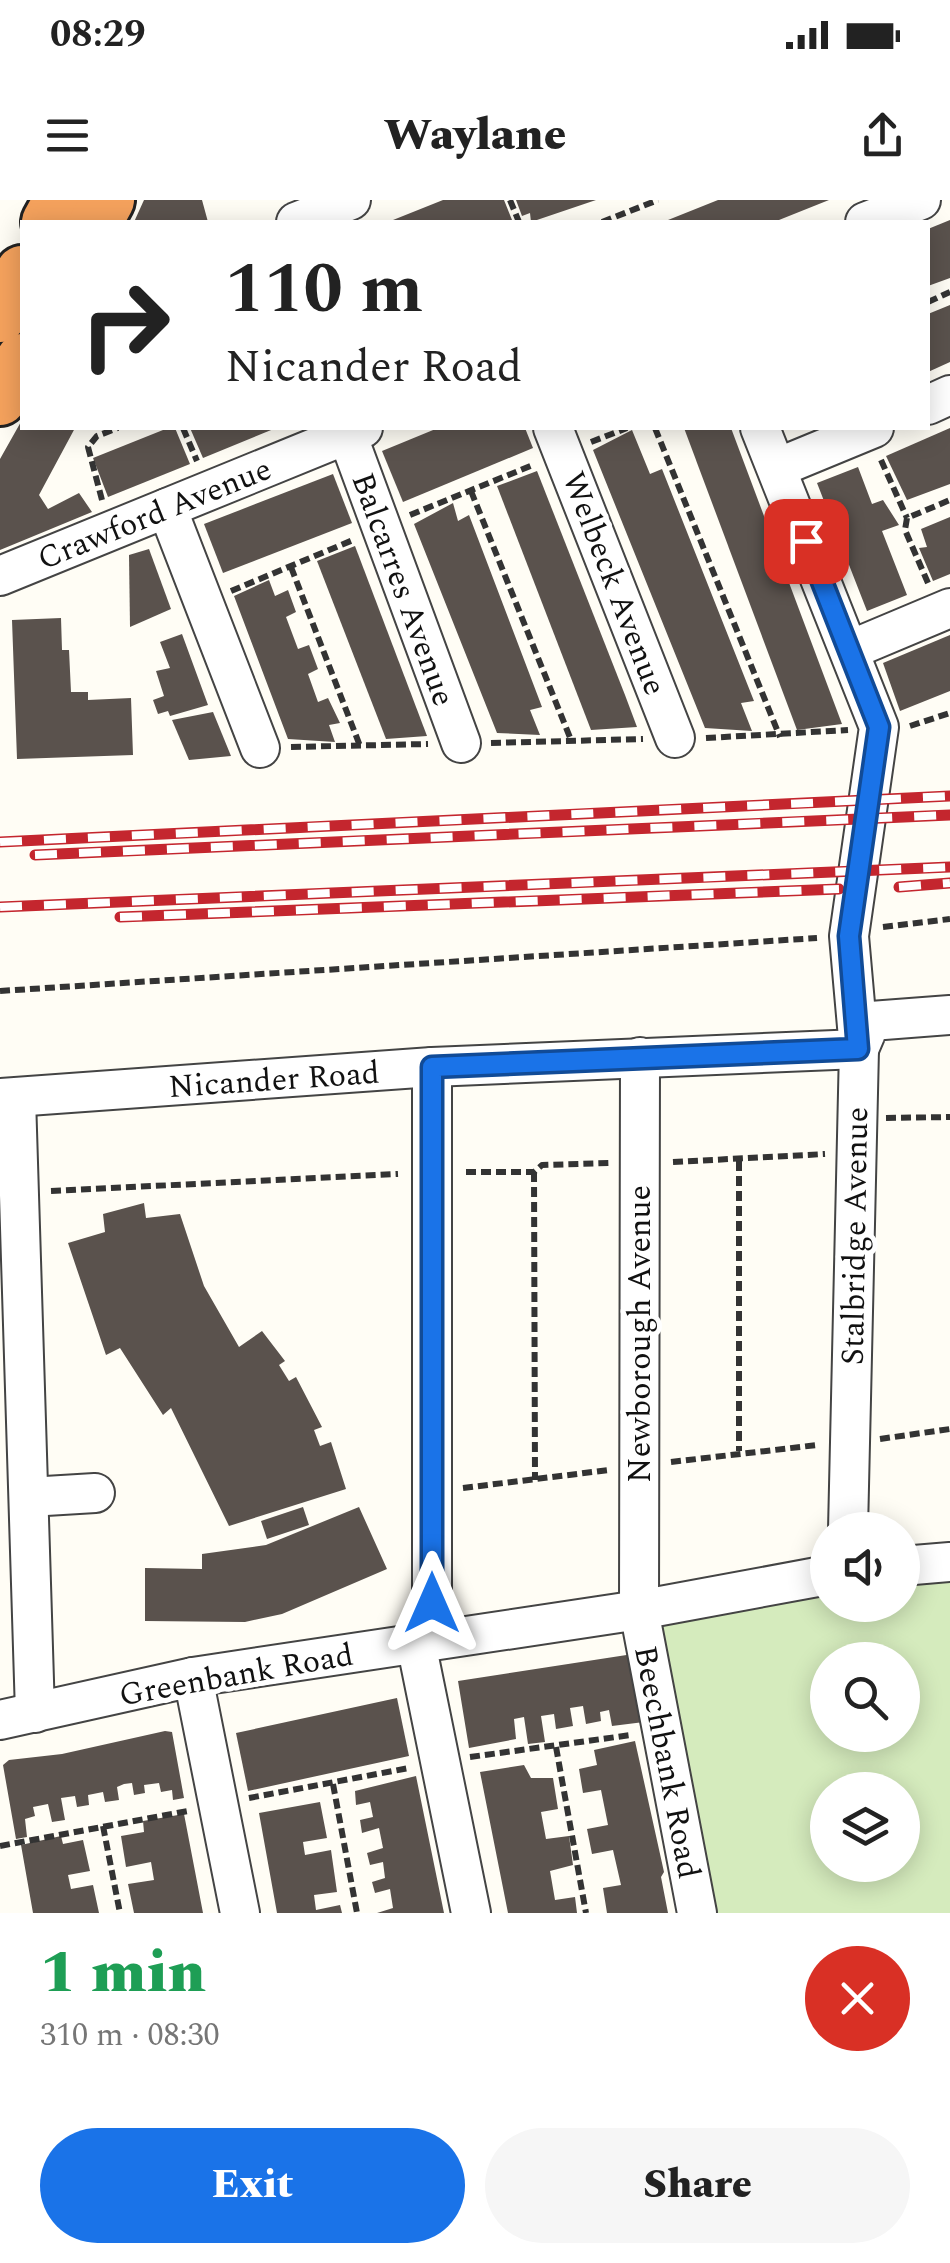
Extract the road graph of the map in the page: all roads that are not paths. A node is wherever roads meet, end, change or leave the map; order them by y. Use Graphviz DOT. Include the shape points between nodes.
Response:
graph roads {
  1 [pos="351,200"];
  2 [pos="906,203"];
  3 [pos="301,220"];
  4 [pos="868,220"];
  5 [pos="20,276"];
  6 [pos="0,316"];
  7 [pos="20,364"];
  8 [pos="0,399"];
  9 [pos="555,430"];
  10 [pos="761,430"];
  11 [pos="869,430"];
  12 [pos="355,431"];
  13 [pos="777,468"];
  14 [pos="167,508"];
  15 [pos="0,576"];
  16 [pos="945,610"];
  17 [pos="850,650"];
  18 [pos="676,738"];
  19 [pos="460,744"];
  20 [pos="260,748"];
  21 [pos="950,1014"];
  22 [pos="858,1049"];
  23 [pos="640,1057"];
  24 [pos="432,1067"];
  25 [pos="8,1098"];
  26 [pos="95,1493"];
  27 [pos="29,1497"];
  28 [pos="848,1512"];
  29 [pos="16,1538"];
  30 [pos="950,1562"];
  31 [pos="920,1564"];
  32 [pos="810,1577"];
  33 [pos="639,1610"];
  34 [pos="424,1642"];
  35 [pos="194,1677"];
  36 [pos="18,1717"];
  37 [pos="240,1913"];
  38 [pos="471,1913"];
  39 [pos="698,1913"];
  1 -- 3 [label="street"];
  2 -- 4 [label="street"];
  5 -- 6 [label="highway"];
  7 -- 8 [label="highway"];
  9 -- 18 [label="street, Welbeck Avenue"];
  10 -- 13 [label="street, Stalbridge Avenue"];
  11 -- 13 [label="street"];
  12 -- 14 [label="street, Crawford Avenue"];
  12 -- 19 [label="street, Balcarres Avenue"];
  13 -- 17 [label="street, Stalbridge Avenue"];
  14 -- 15 [label="street, Crawford Avenue"];
  14 -- 20 [label="street"];
  16 -- 17 [label="street"];
  17 -- 22 [label="street, Stalbridge Avenue" via="879,727 849,936"];
  21 -- 22 [label="street" via="871,1021"];
  22 -- 23 [label="street, Nicander Road"];
  22 -- 28 [label="street, Stalbridge Avenue"];
  23 -- 24 [label="street, Nicander Road"];
  23 -- 33 [label="street, Newborough Avenue"];
  24 -- 25 [label="street, Nicander Road"];
  24 -- 34 [label="street" via="432,1492"];
  25 -- 27 [label="street"];
  26 -- 27 [label="street"];
  27 -- 29 [label="street"];
  29 -- 36 [label="street"];
  30 -- 31 [label="street"];
  32 -- 33 [label="street, Greenbank Road"];
  33 -- 34 [label="street, Greenbank Road"];
  33 -- 39 [label="street, Beechbank Road"];
  34 -- 35 [label="street, Greenbank Road"];
  34 -- 38 [label="street"];
  35 -- 36 [label="street, Greenbank Road"];
  35 -- 37 [label="street"];
}
